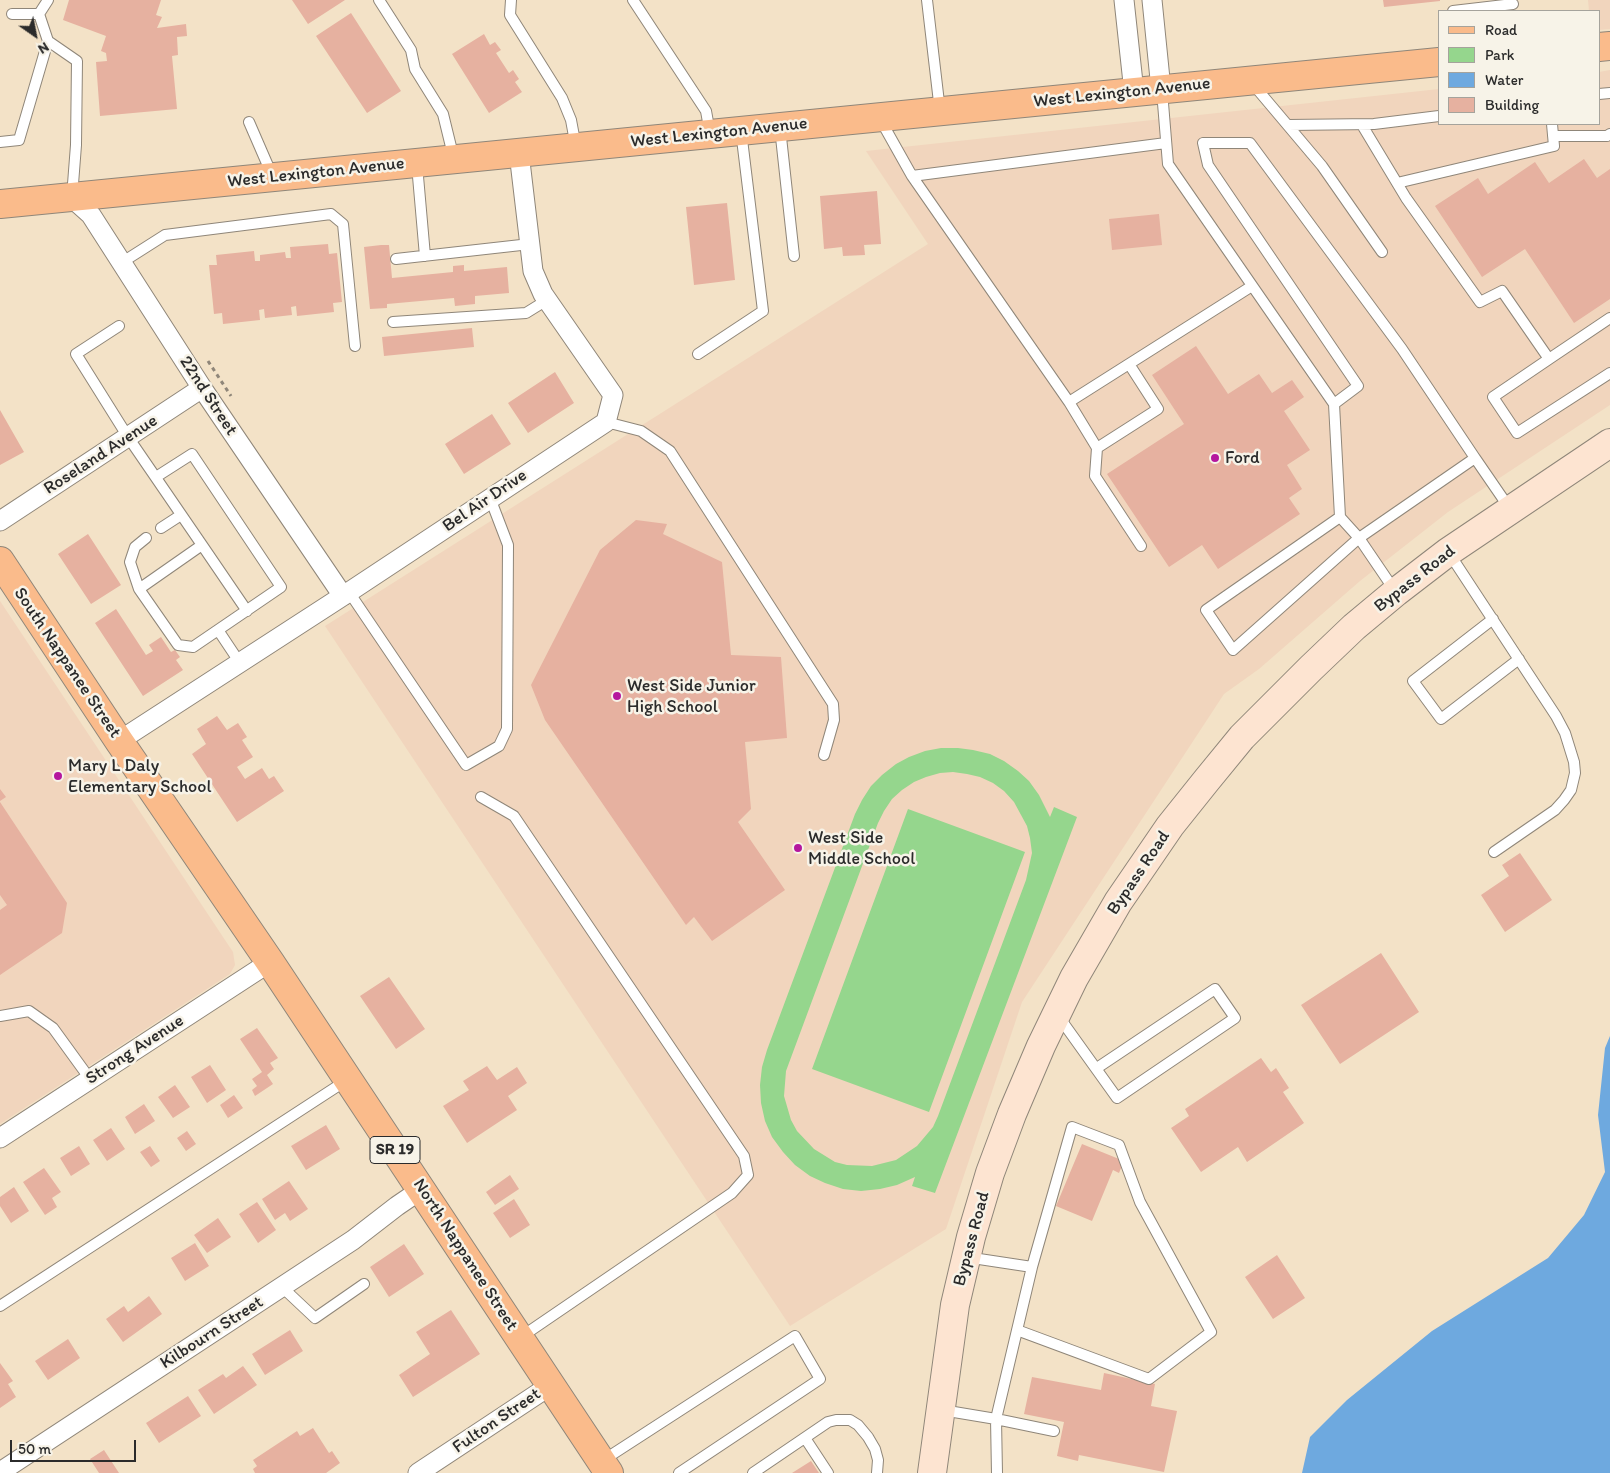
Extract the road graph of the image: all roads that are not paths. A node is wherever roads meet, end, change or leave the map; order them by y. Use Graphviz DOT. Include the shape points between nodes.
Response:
graph roads {
  1 [pos="48,0"];
  2 [pos="379,0"];
  3 [pos="511,0"];
  4 [pos="633,0"];
  5 [pos="928,0"];
  6 [pos="1124,0"];
  7 [pos="1152,0"];
  8 [pos="1513,5"];
  9 [pos="1462,10"];
  10 [pos="12,14"];
  11 [pos="39,14"];
  12 [pos="48,41"];
  13 [pos="1438,62"];
  14 [pos="1250,81"];
  15 [pos="1161,90"];
  16 [pos="1134,92"];
  17 [pos="940,112"];
  18 [pos="1438,116"];
  19 [pos="879,118"];
  20 [pos="249,122"];
  21 [pos="1362,125"];
  22 [pos="1552,125"];
  23 [pos="1288,126"];
  24 [pos="780,127"];
  25 [pos="741,131"];
  26 [pos="711,134"];
  27 [pos="1610,134"];
  28 [pos="1553,136"];
  29 [pos="0,142"];
  30 [pos="1166,143"];
  31 [pos="576,148"];
  32 [pos="519,153"];
  33 [pos="455,160"];
  34 [pos="417,164"];
  35 [pos="912,176"];
  36 [pos="273,178"];
  37 [pos="1397,183"];
  38 [pos="72,198"];
  39 [pos="0,204"];
  40 [pos="530,244"];
  41 [pos="1382,252"];
  42 [pos="425,256"];
  43 [pos="794,256"];
  44 [pos="396,259"];
  45 [pos="122,263"];
  46 [pos="1252,286"];
  47 [pos="547,300"];
  48 [pos="1610,318"];
  49 [pos="393,322"];
  50 [pos="119,326"];
  51 [pos="355,346"];
  52 [pos="698,354"];
  53 [pos="1550,360"];
  54 [pos="1129,364"];
  55 [pos="1610,373"];
  56 [pos="202,388"];
  57 [pos="1069,402"];
  58 [pos="1334,404"];
  59 [pos="606,422"];
  60 [pos="128,437"];
  61 [pos="1610,443"];
  62 [pos="1097,448"];
  63 [pos="1474,458"];
  64 [pos="156,477"];
  65 [pos="490,498"];
  66 [pos="1511,510"];
  67 [pos="181,515"];
  68 [pos="1340,517"];
  69 [pos="0,521"];
  70 [pos="161,528"];
  71 [pos="146,538"];
  72 [pos="1359,538"];
  73 [pos="202,545"];
  74 [pos="1141,546"];
  75 [pos="1448,552"];
  76 [pos="0,561"];
  77 [pos="139,589"];
  78 [pos="1396,592"];
  79 [pos="346,594"];
  80 [pos="247,611"];
  81 [pos="1493,619"];
  82 [pos="218,630"];
  83 [pos="1519,659"];
  84 [pos="240,663"];
  85 [pos="119,742"];
  86 [pos="824,755"];
  87 [pos="481,797"];
  88 [pos="1494,852"];
  89 [pos="270,962"];
  90 [pos="1056,1014"];
  91 [pos="0,1016"];
  92 [pos="1097,1068"];
  93 [pos="90,1079"];
  94 [pos="348,1079"];
  95 [pos="0,1138"];
  96 [pos="422,1189"];
  97 [pos="966,1257"];
  98 [pos="1032,1267"];
  99 [pos="364,1284"];
  100 [pos="282,1287"];
  101 [pos="0,1306"];
  102 [pos="1017,1330"];
  103 [pos="520,1338"];
  104 [pos="551,1385"];
  105 [pos="940,1410"];
  106 [pos="996,1419"];
  107 [pos="1054,1431"];
  108 [pos="805,1438"];
  109 [pos="605,1467"];
  110 [pos="0,1472"];
  111 [pos="418,1473"];
  112 [pos="679,1473"];
  113 [pos="753,1473"];
  114 [pos="828,1473"];
  115 [pos="877,1473"];
  116 [pos="932,1473"];
  117 [pos="996,1473"];
  1 -- 11 [label="lane"];
  2 -- 33 [label="lane" via="411,50 415,69 443,114"];
  3 -- 31 [label="lane" via="510,15 562,98 571,120"];
  4 -- 26 [label="lane" via="706,112"];
  5 -- 17 [label="lane"];
  6 -- 16 [label="street"];
  7 -- 15 [label="street"];
  8 -- 9 [label="lane"];
  10 -- 11 [label="lane"];
  11 -- 12 [label="lane"];
  12 -- 29 [label="lane" via="19,140"];
  12 -- 38 [label="lane" via="77,61"];
  13 -- 14 [label="main road, West Lexington Avenue"];
  14 -- 15 [label="main road, West Lexington Avenue"];
  14 -- 23 [label="lane"];
  15 -- 16 [label="main road, West Lexington Avenue"];
  15 -- 30 [label="lane"];
  16 -- 17 [label="main road, West Lexington Avenue"];
  17 -- 19 [label="main road, West Lexington Avenue"];
  18 -- 21 [label="lane"];
  19 -- 24 [label="main road, West Lexington Avenue"];
  19 -- 35 [label="lane"];
  20 -- 36 [label="lane"];
  21 -- 23 [label="lane"];
  21 -- 37 [label="lane"];
  22 -- 28 [label="lane"];
  23 -- 41 [label="lane" via="1322,166"];
  24 -- 25 [label="main road, West Lexington Avenue"];
  24 -- 43 [label="lane"];
  25 -- 26 [label="main road, West Lexington Avenue"];
  25 -- 52 [label="lane" via="763,311"];
  26 -- 31 [label="main road, West Lexington Avenue"];
  27 -- 28 [label="lane"];
  28 -- 37 [label="lane" via="1554,146"];
  30 -- 35 [label="lane"];
  30 -- 46 [label="lane" via="1168,164"];
  31 -- 32 [label="main road, West Lexington Avenue"];
  32 -- 33 [label="main road, West Lexington Avenue"];
  32 -- 40 [label="street"];
  33 -- 34 [label="main road, West Lexington Avenue"];
  34 -- 36 [label="main road, West Lexington Avenue"];
  34 -- 42 [label="lane"];
  35 -- 57 [label="lane"];
  36 -- 38 [label="main road, West Lexington Avenue"];
  37 -- 53 [label="lane" via="1480,302 1502,290"];
  38 -- 39 [label="main road, West Lexington Avenue"];
  38 -- 45 [label="street, 22nd Street" via="91,215"];
  40 -- 42 [label="lane"];
  40 -- 47 [label="street" via="533,271"];
  42 -- 44 [label="lane"];
  45 -- 51 [label="lane" via="165,235 331,214 343,224"];
  45 -- 56 [label="street, 22nd Street"];
  46 -- 54 [label="lane"];
  46 -- 58 [label="lane"];
  47 -- 49 [label="lane" via="526,313"];
  47 -- 59 [label="street" via="613,395"];
  48 -- 53 [label="lane"];
  50 -- 60 [label="lane" via="76,354"];
  53 -- 55 [label="lane" via="1493,397 1517,433"];
  54 -- 57 [label="lane"];
  54 -- 62 [label="lane" via="1158,409"];
  56 -- 60 [label="street, Roseland Avenue"];
  56 -- 79 [label="street, 22nd Street"];
  57 -- 62 [label="lane"];
  58 -- 63 [label="lane" via="1358,386 1208,166 1203,143 1250,143 1402,349"];
  58 -- 68 [label="lane"];
  59 -- 65 [label="street, Bel Air Drive"];
  59 -- 86 [label="lane" via="641,432 670,451 833,704 834,720"];
  60 -- 64 [label="lane"];
  60 -- 69 [label="street, Roseland Avenue"];
  61 -- 66 [label="main road, Bypass Road"];
  62 -- 74 [label="lane" via="1095,476"];
  63 -- 66 [label="lane"];
  63 -- 72 [label="lane"];
  64 -- 67 [label="lane"];
  64 -- 80 [label="lane" via="192,454 281,587"];
  65 -- 79 [label="street, Bel Air Drive"];
  65 -- 79 [label="lane" via="508,545 507,728 499,746 466,765"];
  66 -- 75 [label="main road, Bypass Road"];
  67 -- 70 [label="lane"];
  67 -- 73 [label="lane"];
  68 -- 72 [label="lane"];
  68 -- 72 [label="lane" via="1206,610 1233,650"];
  71 -- 77 [label="lane" via="136,547 130,562"];
  72 -- 78 [label="lane"];
  73 -- 77 [label="lane"];
  73 -- 80 [label="lane"];
  75 -- 78 [label="main road, Bypass Road"];
  75 -- 81 [label="lane"];
  76 -- 85 [label="main road, South Nappanee Street / SR 19"];
  77 -- 82 [label="lane" via="178,645 193,647"];
  78 -- 90 [label="main road, Bypass Road" via="1354,627 1276,702 1206,781 1170,826 1118,902"];
  79 -- 84 [label="street, Bel Air Drive"];
  80 -- 82 [label="lane"];
  81 -- 83 [label="lane"];
  81 -- 83 [label="lane" via="1413,680 1441,719"];
  82 -- 84 [label="lane"];
  83 -- 88 [label="lane" via="1565,733 1575,773 1571,790 1555,810"];
  84 -- 85 [label="street, Bel Air Drive"];
  85 -- 89 [label="main road, South Nappanee Street / SR 19"];
  87 -- 103 [label="lane" via="514,816 744,1156 748,1175 732,1193"];
  89 -- 93 [label="street, Strong Avenue"];
  89 -- 94 [label="main road, North Nappanee Street / SR 19"];
  90 -- 92 [label="lane"];
  90 -- 97 [label="main road, Bypass Road" via="990,1173"];
  91 -- 93 [label="lane" via="29,1011 53,1028"];
  92 -- 92 [label="lane" via="1117,1098 1235,1018 1214,989"];
  93 -- 95 [label="street, Strong Avenue"];
  94 -- 96 [label="main road, North Nappanee Street / SR 19"];
  94 -- 101 [label="lane"];
  96 -- 100 [label="street, Kilbourn Street"];
  96 -- 103 [label="main road, North Nappanee Street / SR 19"];
  97 -- 98 [label="lane"];
  97 -- 105 [label="main road, Bypass Road" via="955,1305"];
  98 -- 102 [label="lane"];
  98 -- 102 [label="lane" via="1072,1127 1119,1145 1140,1202 1211,1332 1149,1378"];
  99 -- 100 [label="lane" via="315,1318"];
  100 -- 110 [label="street, Kilbourn Street"];
  102 -- 106 [label="lane"];
  103 -- 104 [label="main road, North Nappanee Street / SR 19"];
  104 -- 109 [label="main road, North Nappanee Street / SR 19"];
  104 -- 111 [label="street, Fulton Street"];
  105 -- 106 [label="lane"];
  105 -- 116 [label="main road, Bypass Road"];
  106 -- 107 [label="lane"];
  106 -- 117 [label="lane"];
  108 -- 113 [label="lane"];
  108 -- 114 [label="lane"];
  108 -- 115 [label="lane" via="828,1422 850,1420 868,1437 875,1449"];
  109 -- 112 [label="lane" via="796,1336 820,1379"];
}
